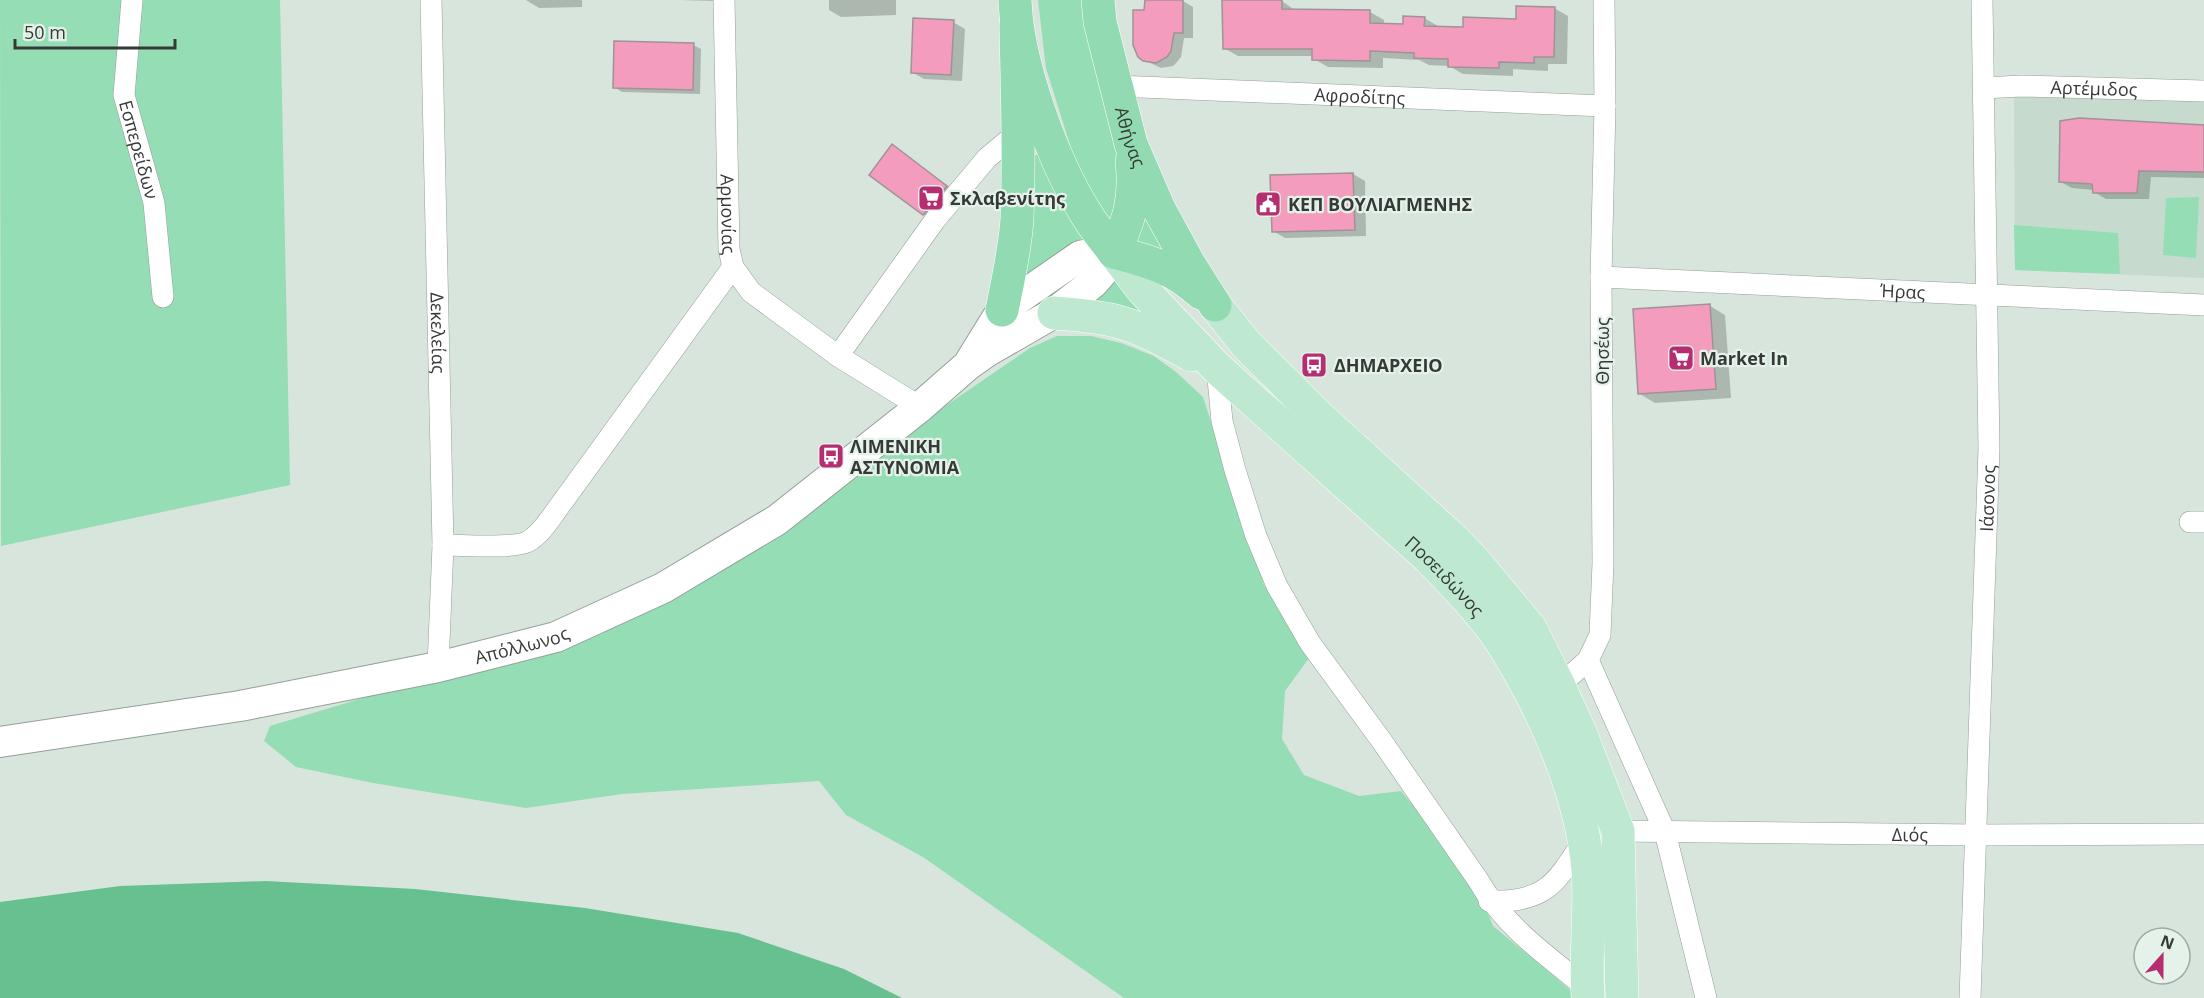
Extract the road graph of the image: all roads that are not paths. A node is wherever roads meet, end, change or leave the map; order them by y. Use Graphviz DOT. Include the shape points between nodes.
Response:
graph roads {
  1 [pos="132,0"];
  2 [pos="431,0"];
  3 [pos="724,0"];
  4 [pos="1098,0"];
  5 [pos="1604,0"];
  6 [pos="1982,0"];
  7 [pos="1016,12"];
  8 [pos="1116,86"];
  9 [pos="1984,88"];
  10 [pos="2204,91"];
  11 [pos="1605,106"];
  12 [pos="1018,132"];
  13 [pos="1131,144"];
  14 [pos="1114,252"];
  15 [pos="1189,264"];
  16 [pos="734,267"];
  17 [pos="1601,277"];
  18 [pos="1987,294"];
  19 [pos="163,297"];
  20 [pos="1215,305"];
  21 [pos="2204,305"];
  22 [pos="1002,310"];
  23 [pos="1054,313"];
  24 [pos="838,356"];
  25 [pos="968,365"];
  26 [pos="1216,368"];
  27 [pos="920,407"];
  28 [pos="443,545"];
  29 [pos="1588,660"];
  30 [pos="438,667"];
  31 [pos="1559,686"];
  32 [pos="0,742"];
  33 [pos="1618,831"];
  34 [pos="1665,832"];
  35 [pos="2204,834"];
  36 [pos="1976,835"];
  37 [pos="1584,840"];
  38 [pos="1490,900"];
  39 [pos="1588,993"];
  40 [pos="1622,998"];
  41 [pos="1706,998"];
  42 [pos="1970,998"];
  1 -- 19 [label="street, Εσπερείδων" via="124,95 154,203"];
  2 -- 28 [label="street, Δεκελείας"];
  3 -- 16 [label="street, Αρμονίας" via="729,249"];
  4 -- 8 [label="highway, Αθήνας"];
  5 -- 11 [label="street, Θησέως"];
  6 -- 9 [label="street, Ιάσονος"];
  7 -- 12 [label="highway"];
  7 -- 14 [label="highway" via="1032,85 1060,164 1085,212"];
  8 -- 11 [label="street, Αφροδίτης"];
  8 -- 13 [label="highway, Αθήνας"];
  9 -- 10 [label="street, Αρτέμιδος"];
  9 -- 18 [label="street, Ιάσονος"];
  11 -- 17 [label="street, Θησέως"];
  12 -- 22 [label="highway" via="1017,221"];
  12 -- 24 [label="street" via="987,158 935,219"];
  13 -- 14 [label="highway" via="1132,209"];
  13 -- 15 [label="highway, Αθήνας" via="1159,209"];
  14 -- 20 [label="highway" via="1168,269"];
  14 -- 22 [label="street" via="1080,256"];
  14 -- 23 [label="street" via="1093,283"];
  14 -- 26 [label="main road, Ποσειδώνος" via="1142,290"];
  15 -- 20 [label="highway, Ποσειδώνος"];
  16 -- 24 [label="street, Αρμονίας" via="751,291"];
  16 -- 28 [label="street" via="551,517 528,541 516,545"];
  17 -- 18 [label="street, Ήρας"];
  17 -- 29 [label="street, Θησέως" via="1602,598 1600,634"];
  18 -- 21 [label="street, Ήρας"];
  18 -- 36 [label="street, Ιάσονος" via="1989,448"];
  20 -- 31 [label="main road, Ποσειδώνος" via="1246,344 1317,415 1476,563 1530,628"];
  22 -- 25 [label="street"];
  23 -- 25 [label="street"];
  23 -- 26 [label="main road" via="1120,322"];
  24 -- 27 [label="street, Αρμονίας"];
  25 -- 27 [label="street, Απόλλωνος"];
  26 -- 37 [label="main road, Ποσειδώνος" via="1429,558 1455,584 1505,648 1562,762 1579,810"];
  26 -- 38 [label="street" via="1222,421 1256,536 1277,586 1310,643 1382,740"];
  27 -- 30 [label="street, Απόλλωνος" via="777,520 663,588 556,637"];
  28 -- 30 [label="street, Δεκελείας"];
  29 -- 31 [label="street, Θησέως"];
  29 -- 34 [label="street"];
  30 -- 32 [label="street, Απόλλωνος" via="240,706"];
  31 -- 33 [label="main road, Ποσειδώνος"];
  33 -- 34 [label="street, Διός"];
  33 -- 40 [label="main road, Ποσειδώνος"];
  34 -- 36 [label="street, Διός"];
  34 -- 41 [label="street"];
  35 -- 36 [label="street, Διός"];
  36 -- 42 [label="street, Ιάσονος"];
  37 -- 38 [label="street" via="1547,889 1511,902"];
  37 -- 39 [label="main road, Ποσειδώνος" via="1588,872"];
  38 -- 39 [label="street" via="1531,944"];
}
